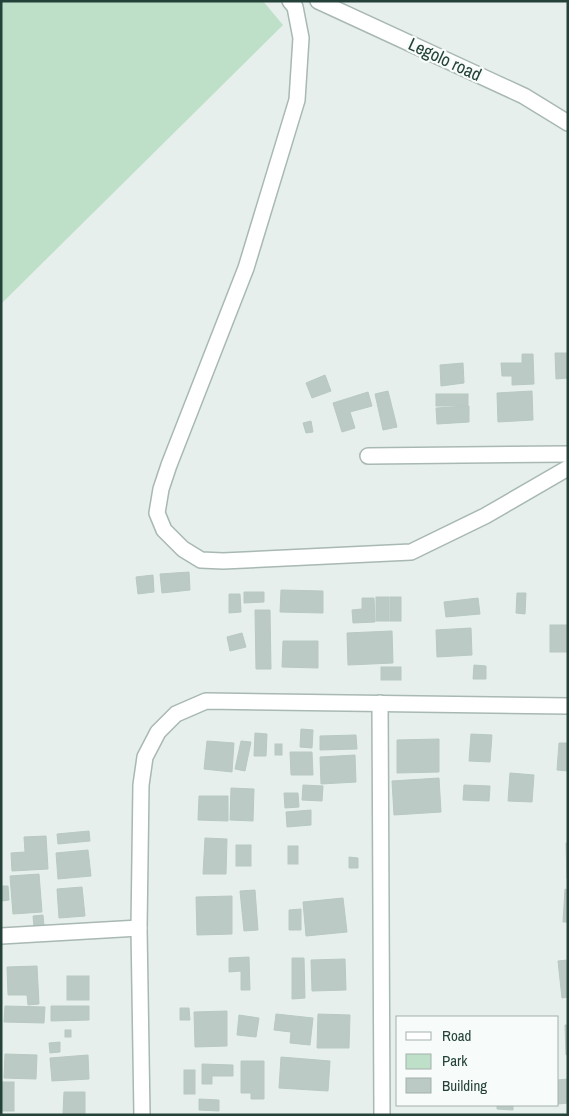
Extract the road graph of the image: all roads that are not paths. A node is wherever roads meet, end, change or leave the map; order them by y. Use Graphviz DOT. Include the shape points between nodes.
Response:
graph roads {
  1 [pos="290,1"];
  2 [pos="318,1"];
  3 [pos="568,124"];
  4 [pos="568,454"];
  5 [pos="368,456"];
  6 [pos="568,468"];
  7 [pos="380,703"];
  8 [pos="568,706"];
  9 [pos="139,928"];
  10 [pos="1,936"];
  11 [pos="142,1115"];
  12 [pos="382,1115"];
  1 -- 6 [label="street" via="295,8 301,38 297,100 246,268 161,489 156,513 164,530 183,549 201,560 411,552 485,516"];
  2 -- 3 [label="street, Legolo road" via="524,96"];
  4 -- 5 [label="street"];
  7 -- 8 [label="street"];
  7 -- 9 [label="street" via="206,701 176,714 158,732 145,757 141,785"];
  7 -- 12 [label="street"];
  9 -- 10 [label="street"];
  9 -- 11 [label="street"];
}
